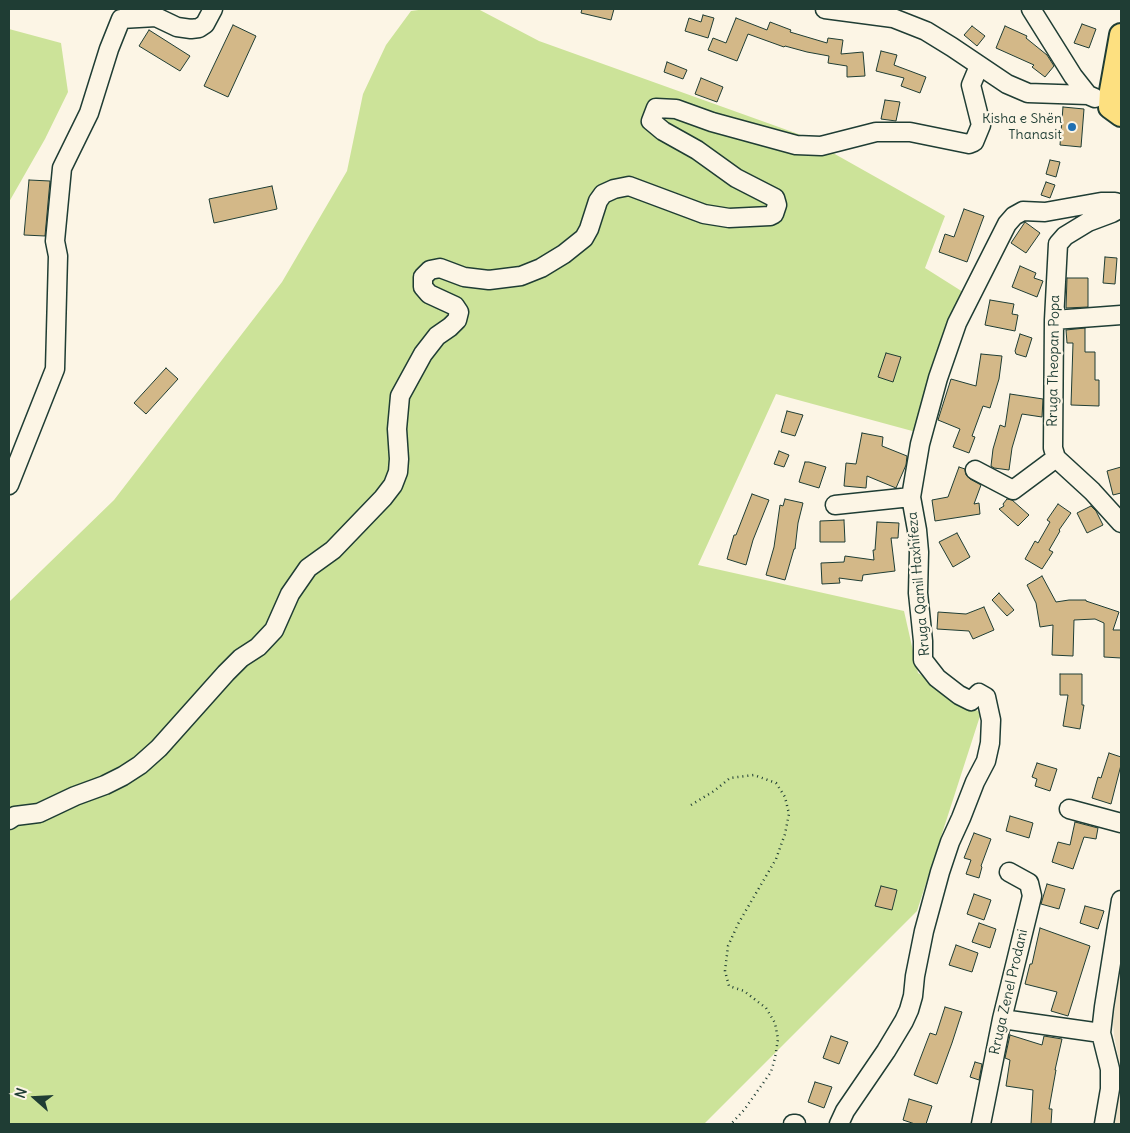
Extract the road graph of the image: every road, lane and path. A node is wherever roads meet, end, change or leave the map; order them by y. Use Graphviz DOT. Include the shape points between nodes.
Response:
graph roads {
  1 [pos="213,9"];
  2 [pos="825,9"];
  3 [pos="1031,9"];
  4 [pos="152,13"];
  5 [pos="1121,35"];
  6 [pos="979,66"];
  7 [pos="1088,94"];
  8 [pos="1116,111"];
  9 [pos="1121,206"];
  10 [pos="1121,315"];
  11 [pos="1054,320"];
  12 [pos="1056,458"];
  13 [pos="975,470"];
  14 [pos="9,485"];
  15 [pos="911,497"];
  16 [pos="836,505"];
  17 [pos="1121,523"];
  18 [pos="691,805"];
  19 [pos="1070,809"];
  20 [pos="9,820"];
  21 [pos="1121,823"];
  22 [pos="1009,872"];
  23 [pos="1121,900"];
  24 [pos="1002,1019"];
  25 [pos="1101,1033"];
  26 [pos="731,1124"];
  27 [pos="839,1124"];
  28 [pos="981,1124"];
  29 [pos="1104,1124"];
  1 -- 4 [label="street" via="205,24 192,29 177,27"];
  2 -- 6 [label="street" via="893,18 926,31"];
  3 -- 7 [label="street"];
  4 -- 14 [label="street" via="121,19 89,112 62,168 56,241 55,370"];
  5 -- 8 [label="main road" via="1111,91"];
  6 -- 7 [label="street" via="1028,93"];
  6 -- 20 [label="street" via="970,85 981,125 974,142 969,144 910,132 876,132 822,146 796,145 676,109 656,108 651,121 736,178 775,198 774,214 728,218 704,214 629,186 603,194 584,238 540,268 521,276 489,280 440,268 430,270 423,277 423,287 429,294 455,306 459,312 457,320 437,336 423,354 400,396 396,429 398,472 393,486 333,550 308,568 290,594 274,630 226,673 159,748 123,776 105,785 39,813 15,816"];
  7 -- 8 [label="street"];
  9 -- 11 [label="street, Rruga Theopan Popa" via="1088,222 1058,244"];
  9 -- 15 [label="street, Rruga Qamil Haxhifeza" via="1115,202 1100,202 1046,212 1023,212 1007,224 956,323 920,444"];
  10 -- 11 [label="street"];
  11 -- 12 [label="street, Rruga Theopan Popa" via="1053,448"];
  12 -- 13 [label="street" via="1013,490"];
  12 -- 17 [label="street"];
  15 -- 16 [label="street"];
  15 -- 27 [label="street, Rruga Qamil Haxhifeza" via="919,552 918,593 923,660 937,678 959,695 971,701 979,694 986,697 991,720 990,743 986,761 940,872 924,931 909,1010"];
  18 -- 26 [label="path" via="730,778 754,775 776,783 785,797 789,814 776,859 728,946 725,971 729,986 744,991 766,1008 775,1023 778,1039 771,1072"];
  19 -- 21 [label="street"];
  22 -- 24 [label="street, Rruga Zenel Prodani" via="1028,883 1032,896"];
  23 -- 25 [label="street"];
  24 -- 25 [label="street"];
  24 -- 28 [label="street, Rruga Zenel Prodani"];
  25 -- 29 [label="street" via="1110,1069"];
}
